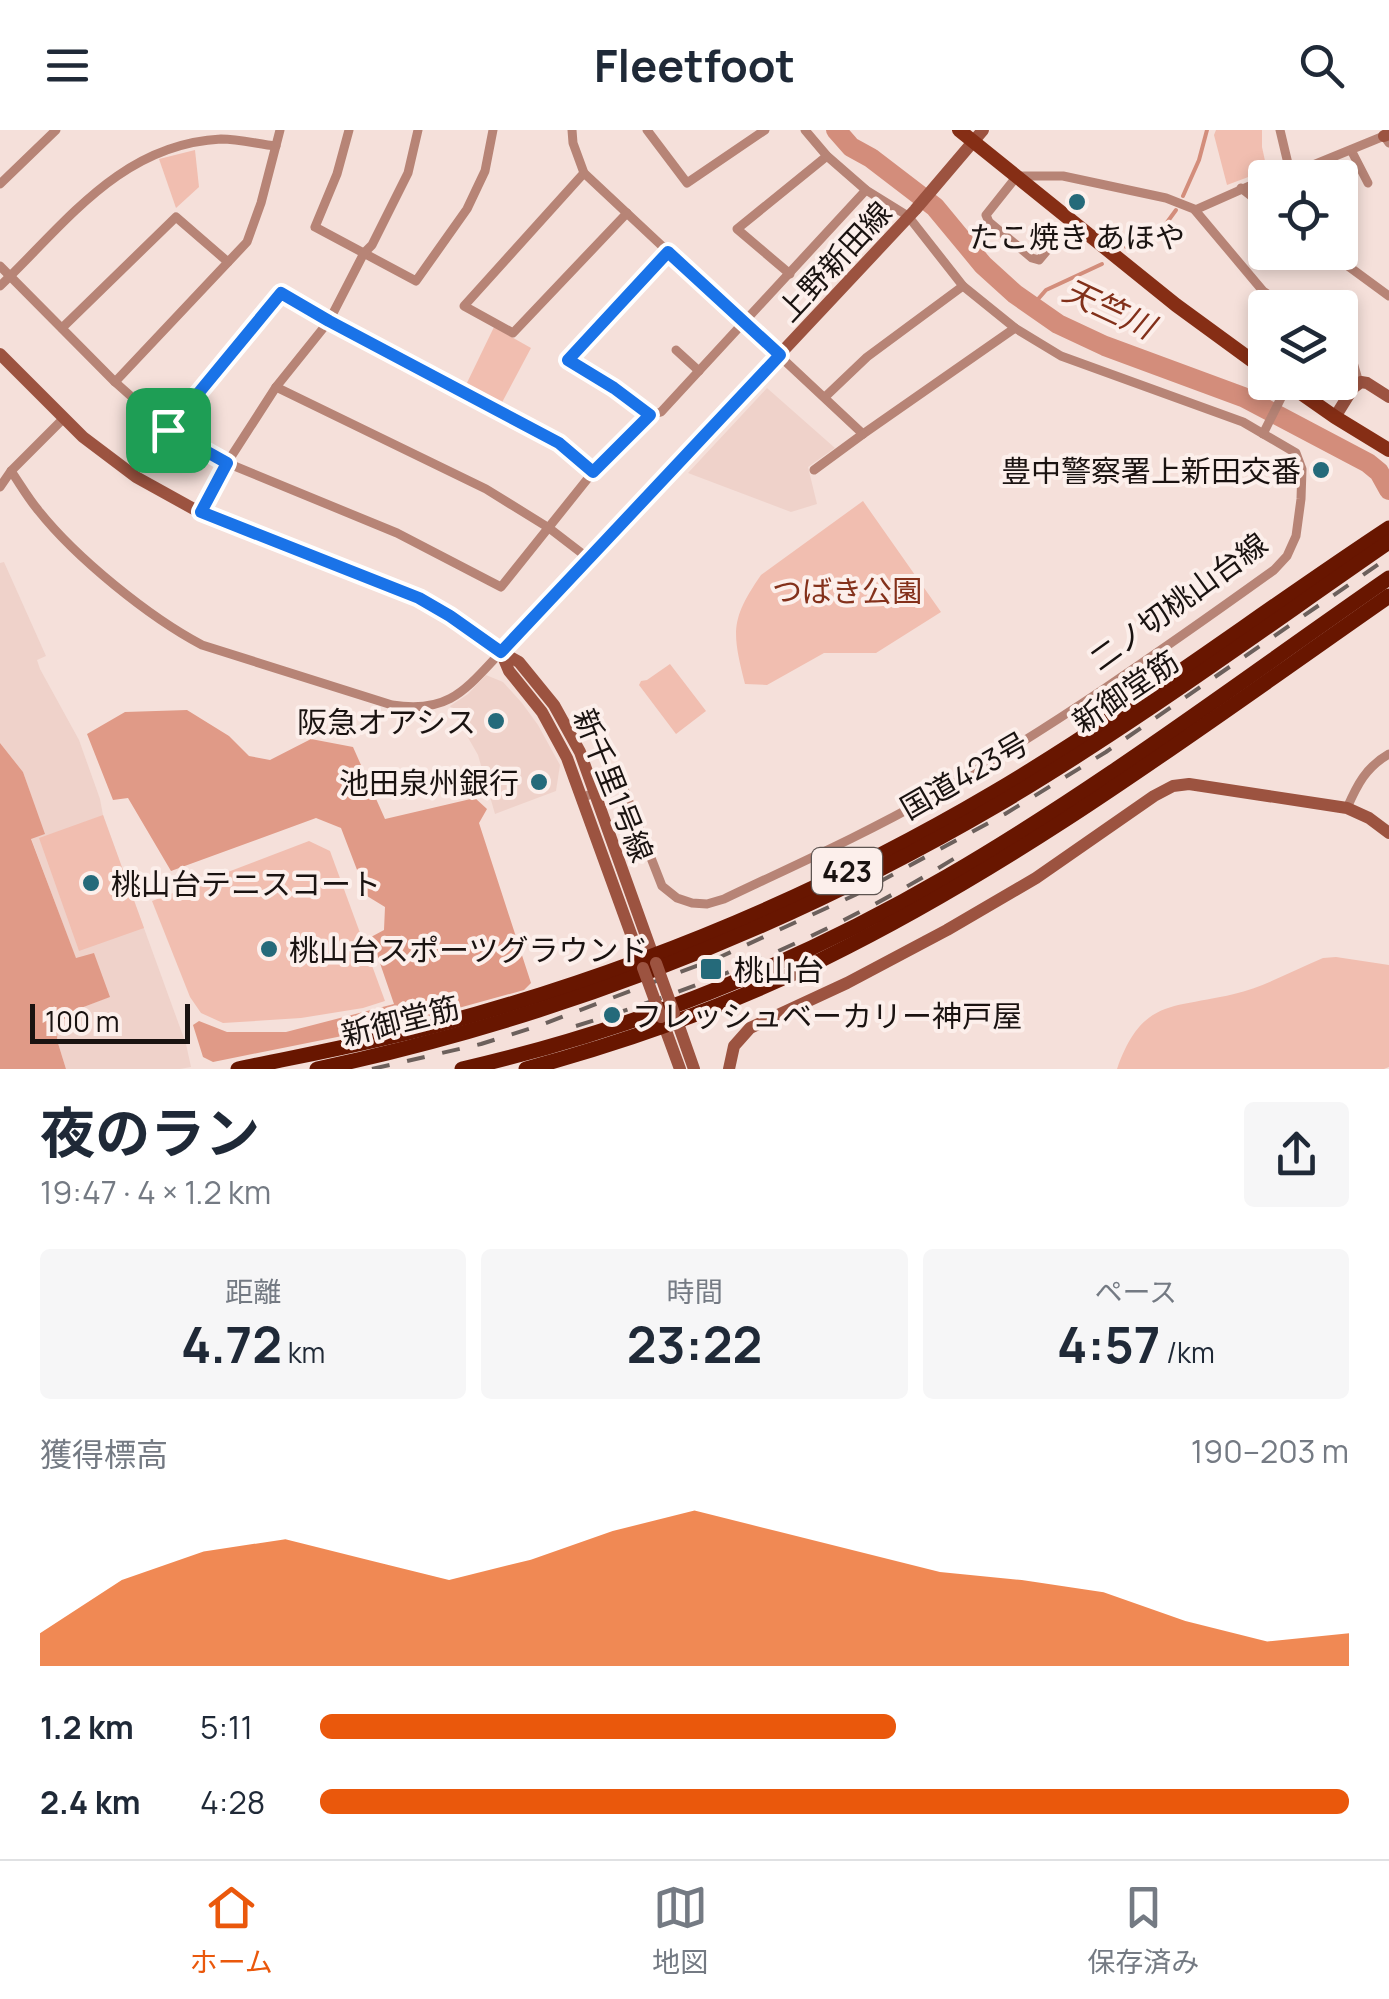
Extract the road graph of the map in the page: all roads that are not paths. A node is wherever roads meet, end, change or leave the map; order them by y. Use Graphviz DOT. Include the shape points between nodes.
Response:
graph roads {
  1 [pos="56,130"];
  2 [pos="280,130"];
  3 [pos="348,130"];
  4 [pos="418,130"];
  5 [pos="493,130"];
  6 [pos="572,130"];
  7 [pos="647,130"];
  8 [pos="765,130"];
  9 [pos="805,130"];
  10 [pos="959,130"];
  11 [pos="1281,131"];
  12 [pos="979,136"];
  13 [pos="1388,138"];
  14 [pos="276,146"];
  15 [pos="1351,150"];
  16 [pos="827,156"];
  17 [pos="1287,160"];
  18 [pos="1323,160"];
  19 [pos="584,173"];
  20 [pos="1017,176"];
  21 [pos="1368,183"];
  22 [pos="0,184"];
  23 [pos="1248,185"];
  24 [pos="1241,188"];
  25 [pos="866,190"];
  26 [pos="1248,194"];
  27 [pos="1195,210"];
  28 [pos="627,213"];
  29 [pos="912,213"];
  30 [pos="1072,221"];
  31 [pos="668,252"];
  32 [pos="364,253"];
  33 [pos="228,262"];
  34 [pos="0,266"];
  35 [pos="1354,270"];
  36 [pos="790,274"];
  37 [pos="10,276"];
  38 [pos="0,286"];
  39 [pos="963,286"];
  40 [pos="1263,290"];
  41 [pos="1389,296"];
  42 [pos="329,321"];
  43 [pos="743,323"];
  44 [pos="62,328"];
  45 [pos="1015,328"];
  46 [pos="676,350"];
  47 [pos="0,354"];
  48 [pos="780,355"];
  49 [pos="1248,358"];
  50 [pos="699,372"];
  51 [pos="1358,377"];
  52 [pos="115,382"];
  53 [pos="1360,383"];
  54 [pos="276,387"];
  55 [pos="824,397"];
  56 [pos="1389,397"];
  57 [pos="1280,400"];
  58 [pos="1309,400"];
  59 [pos="650,415"];
  60 [pos="64,418"];
  61 [pos="1335,418"];
  62 [pos="168,430"];
  63 [pos="864,434"];
  64 [pos="1263,434"];
  65 [pos="1389,450"];
  66 [pos="227,463"];
  67 [pos="814,470"];
  68 [pos="11,471"];
  69 [pos="593,472"];
  70 [pos="0,487"];
  71 [pos="201,512"];
  72 [pos="549,528"];
  73 [pos="1389,528"];
  74 [pos="1389,542"];
  75 [pos="588,558"];
  76 [pos="1389,578"];
  77 [pos="1389,596"];
  78 [pos="501,652"];
  79 [pos="1170,695"];
  80 [pos="1189,719"];
  81 [pos="1088,733"];
  82 [pos="1389,754"];
  83 [pos="1122,782"];
  84 [pos="589,795"];
  85 [pos="1347,808"];
  86 [pos="1389,833"];
  87 [pos="648,962"];
  88 [pos="669,1019"];
  89 [pos="238,1069"];
  90 [pos="317,1069"];
  91 [pos="462,1069"];
  92 [pos="526,1069"];
  93 [pos="680,1069"];
  94 [pos="694,1069"];
  95 [pos="729,1069"];
  1 -- 22 [label="street"];
  2 -- 14 [label="street"];
  3 -- 32 [label="street" via="314,227"];
  4 -- 32 [label="street" via="408,174"];
  5 -- 32 [label="street" via="485,171 467,209 416,281"];
  6 -- 19 [label="street"];
  7 -- 8 [label="street" via="687,183"];
  9 -- 16 [label="street, 二ノ切桃山台線"];
  10 -- 12 [label="main road"];
  11 -- 17 [label="street"];
  12 -- 20 [label="main road"];
  12 -- 29 [label="street, 上野新田線"];
  13 -- 15 [label="street"];
  14 -- 33 [label="street" via="247,242"];
  14 -- 37 [label="street" via="223,139 139,161 85,199"];
  15 -- 18 [label="street"];
  15 -- 21 [label="street"];
  16 -- 25 [label="street, 二ノ切桃山台線"];
  16 -- 36 [label="street" via="737,229"];
  19 -- 28 [label="street"];
  19 -- 28 [label="street" via="464,306 513,333"];
  20 -- 27 [label="street" via="1064,176"];
  20 -- 30 [label="main road"];
  20 -- 30 [label="street" via="986,214 988,222 1039,260"];
  23 -- 24 [label="street"];
  24 -- 26 [label="street"];
  24 -- 27 [label="street"];
  25 -- 29 [label="street, 二ノ切桃山台線"];
  25 -- 36 [label="street"];
  27 -- 40 [label="street"];
  28 -- 31 [label="street"];
  29 -- 39 [label="street, 二ノ切桃山台線"];
  29 -- 48 [label="street, 上野新田線"];
  30 -- 49 [label="main road"];
  31 -- 43 [label="street"];
  31 -- 59 [label="street" via="568,360"];
  32 -- 42 [label="street"];
  33 -- 44 [label="street" via="176,217"];
  33 -- 52 [label="street"];
  34 -- 37 [label="street"];
  35 -- 41 [label="street"];
  36 -- 43 [label="street"];
  37 -- 38 [label="street"];
  37 -- 44 [label="street"];
  39 -- 45 [label="street, 二ノ切桃山台線"];
  39 -- 55 [label="street"];
  42 -- 54 [label="street"];
  42 -- 62 [label="street" via="281,293"];
  42 -- 69 [label="street" via="559,443"];
  43 -- 48 [label="street"];
  43 -- 50 [label="street"];
  44 -- 52 [label="street"];
  45 -- 63 [label="street"];
  45 -- 64 [label="street, 二ノ切桃山台線" via="1060,356"];
  46 -- 50 [label="street"];
  47 -- 60 [label="street, 新千里1号線"];
  48 -- 55 [label="street"];
  48 -- 75 [label="street, 上野新田線"];
  50 -- 59 [label="street"];
  51 -- 53 [label="street"];
  52 -- 62 [label="street"];
  53 -- 56 [label="street"];
  53 -- 61 [label="street"];
  54 -- 66 [label="street"];
  54 -- 72 [label="street" via="486,489"];
  55 -- 63 [label="street"];
  57 -- 64 [label="street"];
  58 -- 61 [label="main road"];
  59 -- 69 [label="street"];
  60 -- 68 [label="street"];
  60 -- 71 [label="street, 新千里1号線" via="136,477"];
  61 -- 65 [label="main road"];
  62 -- 66 [label="street"];
  63 -- 67 [label="street"];
  64 -- 84 [label="street, 二ノ切桃山台線" via="1296,454 1302,468 1296,536 1287,556 1114,680 930,797 707,904 677,898 662,886 624,789"];
  66 -- 71 [label="street"];
  66 -- 72 [label="street" via="398,533 501,587"];
  68 -- 70 [label="street"];
  68 -- 78 [label="street" via="64,539 174,630 202,645 420,708 461,692"];
  69 -- 72 [label="street"];
  71 -- 78 [label="street, 新千里1号線" via="419,598"];
  72 -- 75 [label="street"];
  73 -- 81 [label="highway, 国道423号 / 423"];
  74 -- 79 [label="highway, 新御堂筋 / 423"];
  75 -- 78 [label="street, 上野新田線"];
  76 -- 80 [label="highway, 新御堂筋 / 423"];
  77 -- 83 [label="highway, 423"];
  78 -- 84 [label="street, 新千里1号線"];
  79 -- 81 [label="highway"];
  79 -- 90 [label="highway, 新御堂筋 / 423" via="1000,804 783,917 508,1021"];
  80 -- 83 [label="highway"];
  80 -- 91 [label="highway, 新御堂筋 / 423" via="1002,844 832,938 661,1010"];
  81 -- 87 [label="highway, 国道423号 / 423" via="846,872"];
  82 -- 85 [label="street" via="1361,778"];
  83 -- 88 [label="highway, 423" via="1009,856 855,943 766,985"];
  84 -- 87 [label="street, 新千里1号線"];
  85 -- 86 [label="street"];
  85 -- 95 [label="street" via="1174,786 947,930 750,1028 734,1046"];
  87 -- 88 [label="street, 新千里1号線, bridge"];
  87 -- 89 [label="highway, 国道423号 / 423" via="436,1026"];
  88 -- 92 [label="highway, 423"];
  88 -- 93 [label="street"];
  88 -- 94 [label="street"];
}
